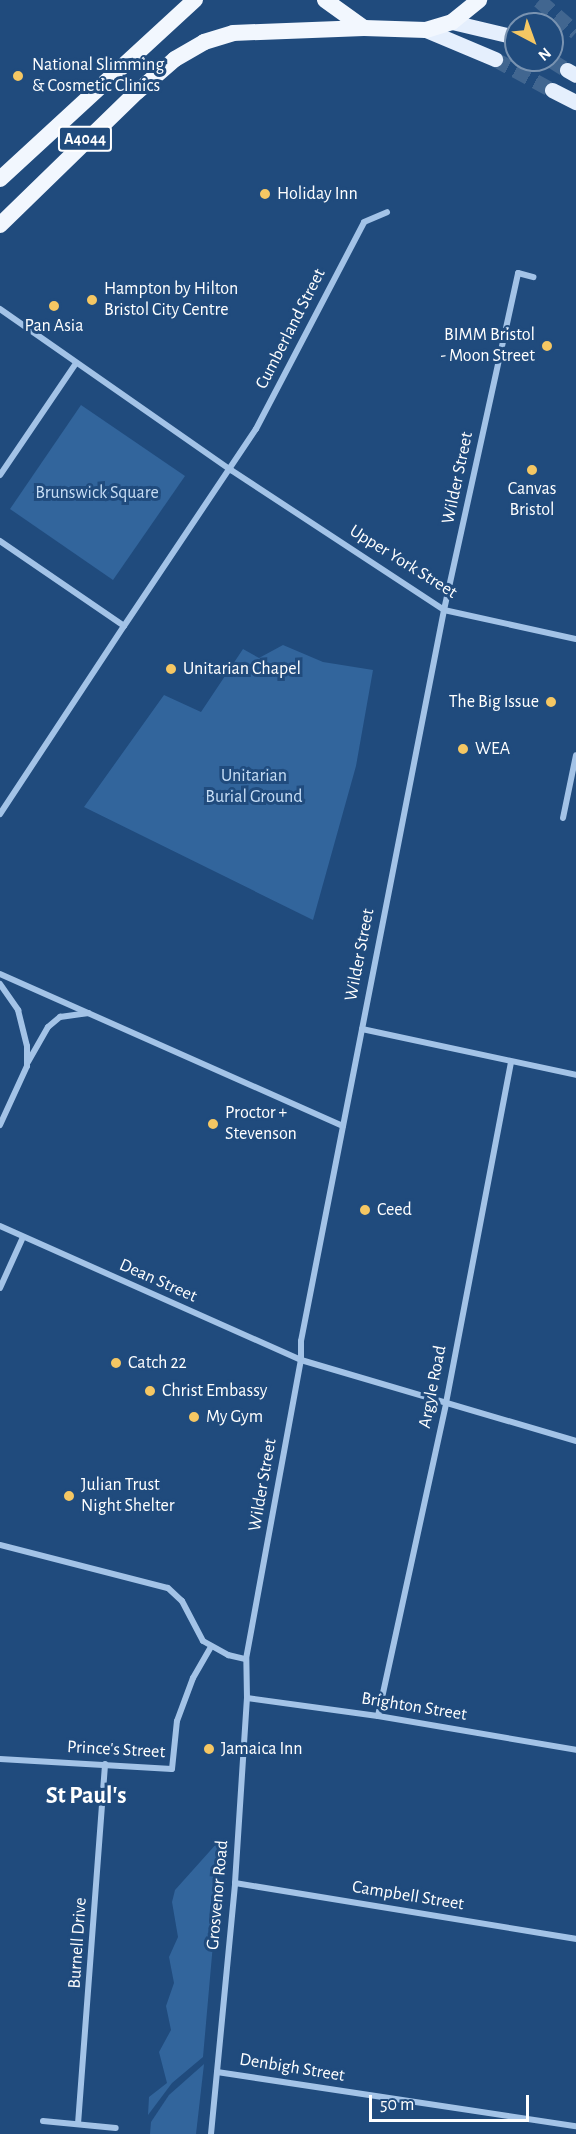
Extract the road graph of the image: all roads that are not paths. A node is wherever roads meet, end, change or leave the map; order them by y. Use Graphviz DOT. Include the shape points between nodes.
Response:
graph roads {
  1 [pos="195,0"];
  2 [pos="325,0"];
  3 [pos="479,0"];
  4 [pos="180,8"];
  5 [pos="452,22"];
  6 [pos="364,28"];
  7 [pos="426,30"];
  8 [pos="504,34"];
  9 [pos="495,59"];
  10 [pos="552,90"];
  11 [pos="576,102"];
  12 [pos="0,179"];
  13 [pos="387,212"];
  14 [pos="0,225"];
  15 [pos="533,277"];
  16 [pos="0,309"];
  17 [pos="76,363"];
  18 [pos="231,470"];
  19 [pos="0,475"];
  20 [pos="0,541"];
  21 [pos="444,609"];
  22 [pos="124,626"];
  23 [pos="576,639"];
  24 [pos="576,755"];
  25 [pos="573,784"];
  26 [pos="0,814"];
  27 [pos="563,818"];
  28 [pos="0,974"];
  29 [pos="0,984"];
  30 [pos="93,1013"];
  31 [pos="362,1029"];
  32 [pos="511,1062"];
  33 [pos="27,1066"];
  34 [pos="576,1075"];
  35 [pos="0,1125"];
  36 [pos="343,1126"];
  37 [pos="1,1226"];
  38 [pos="23,1237"];
  39 [pos="0,1288"];
  40 [pos="301,1360"];
  41 [pos="446,1403"];
  42 [pos="576,1441"];
  43 [pos="0,1545"];
  44 [pos="212,1647"];
  45 [pos="246,1659"];
  46 [pos="247,1698"];
  47 [pos="378,1716"];
  48 [pos="576,1750"];
  49 [pos="0,1759"];
  50 [pos="105,1764"];
  51 [pos="235,1883"];
  52 [pos="576,1939"];
  53 [pos="217,2072"];
  54 [pos="43,2121"];
  55 [pos="78,2124"];
  56 [pos="576,2126"];
  57 [pos="116,2128"];
  58 [pos="211,2134"];
  1 -- 4 [label="highway, A4044"];
  2 -- 6 [label="highway"];
  3 -- 5 [label="highway"];
  4 -- 12 [label="highway, A4044"];
  5 -- 7 [label="highway"];
  5 -- 8 [label="main road"];
  6 -- 7 [label="highway"];
  6 -- 14 [label="highway, A4044" via="232,33 204,42 175,58 137,92"];
  7 -- 9 [label="main road"];
  10 -- 11 [label="main road"];
  13 -- 18 [label="street, Cumberland Street" via="364,222"];
  15 -- 21 [label="street, Wilder Street" via="518,273"];
  16 -- 17 [label="street, Upper York Street"];
  17 -- 18 [label="street, Upper York Street"];
  17 -- 19 [label="street"];
  18 -- 21 [label="street, Upper York Street"];
  18 -- 22 [label="street"];
  20 -- 22 [label="street"];
  21 -- 23 [label="street, Upper York Street"];
  21 -- 31 [label="street, Wilder Street"];
  22 -- 26 [label="street"];
  24 -- 25 [label="street"];
  25 -- 27 [label="street"];
  28 -- 30 [label="street"];
  29 -- 33 [label="street" via="18,1010 24,1028"];
  30 -- 33 [label="street" via="75,1012 60,1017 48,1027"];
  30 -- 36 [label="street"];
  31 -- 32 [label="street"];
  31 -- 36 [label="street, Wilder Street"];
  32 -- 34 [label="street"];
  32 -- 41 [label="street, Argyle Road"];
  33 -- 35 [label="street"];
  36 -- 40 [label="street, Wilder Street" via="301,1341"];
  37 -- 38 [label="street, Dean Street"];
  38 -- 39 [label="street"];
  38 -- 40 [label="street, Dean Street"];
  40 -- 41 [label="street, Dean Street"];
  40 -- 45 [label="street, Wilder Street"];
  41 -- 42 [label="street, Dean Street"];
  41 -- 47 [label="street, Argyle Road"];
  43 -- 44 [label="street" via="168,1588 182,1601 203,1641"];
  44 -- 45 [label="street"];
  44 -- 50 [label="street, Prince's Street" via="193,1678 177,1721 172,1769"];
  45 -- 46 [label="street, Grosvenor Road"];
  46 -- 47 [label="street, Brighton Street"];
  46 -- 51 [label="street, Grosvenor Road"];
  47 -- 48 [label="street, Brighton Street"];
  49 -- 50 [label="street, Prince's Street"];
  50 -- 55 [label="street, Burnell Drive"];
  51 -- 52 [label="street, Campbell Street"];
  51 -- 53 [label="street, Grosvenor Road"];
  53 -- 56 [label="street, Denbigh Street"];
  53 -- 58 [label="street, Grosvenor Road"];
  54 -- 55 [label="street"];
  55 -- 57 [label="street"];
}
